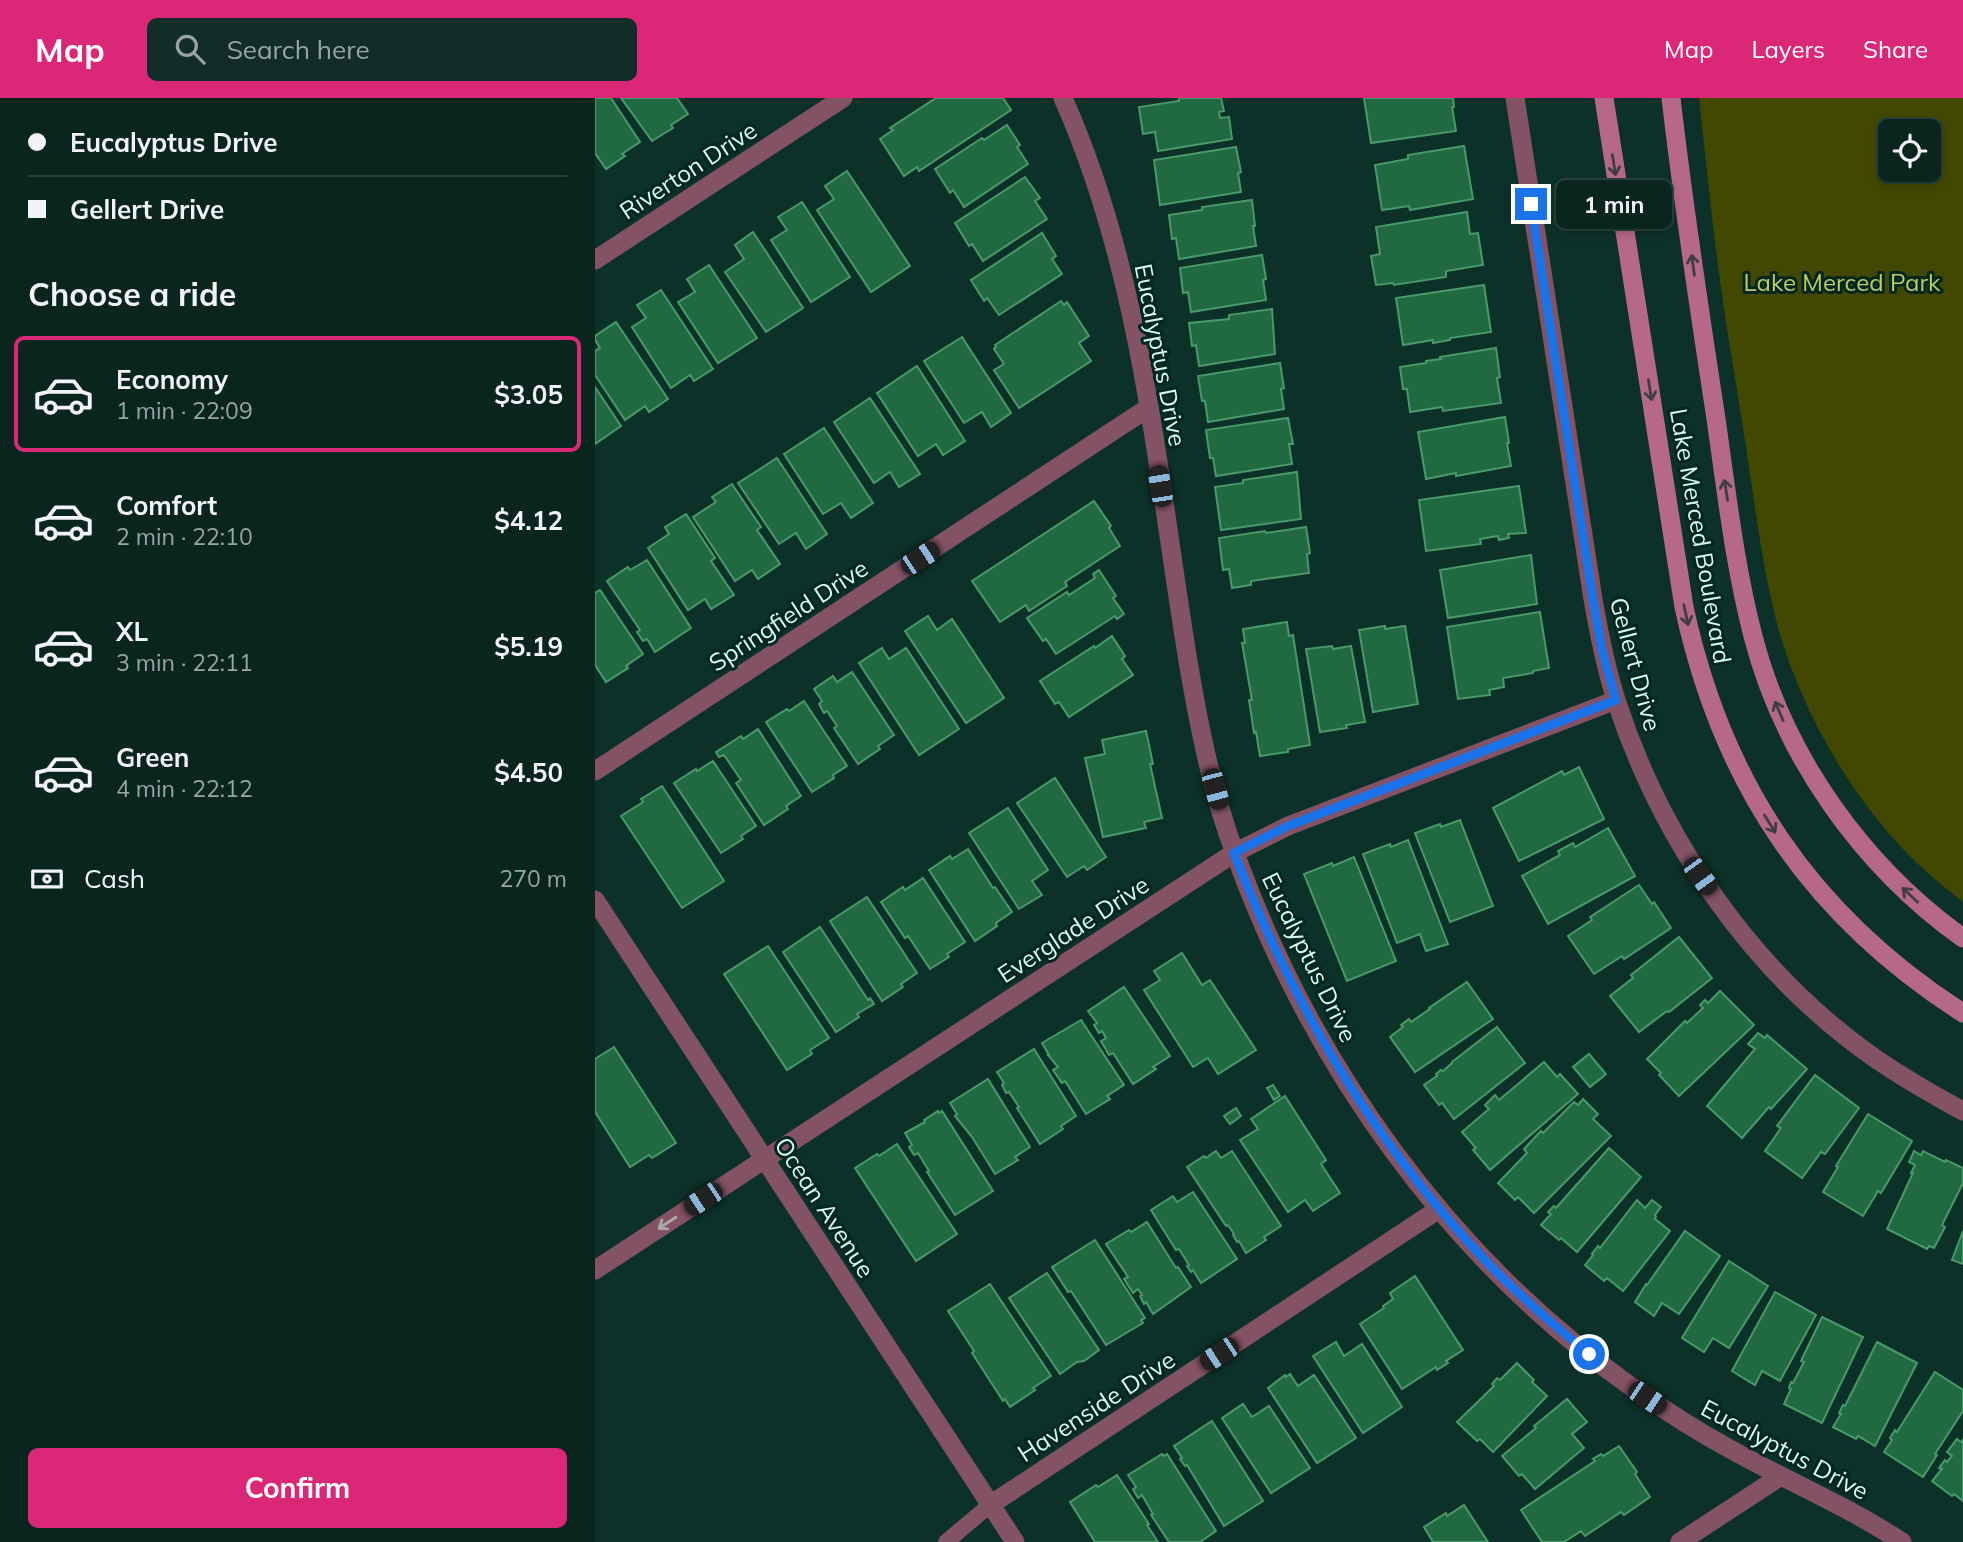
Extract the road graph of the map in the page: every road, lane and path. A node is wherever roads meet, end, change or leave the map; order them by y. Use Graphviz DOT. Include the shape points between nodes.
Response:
graph roads {
  1 [pos="843,98"];
  2 [pos="1063,98"];
  3 [pos="1515,98"];
  4 [pos="1604,98"];
  5 [pos="1671,98"];
  6 [pos="595,260"];
  7 [pos="1148,408"];
  8 [pos="1616,700"];
  9 [pos="595,771"];
  10 [pos="1234,853"];
  11 [pos="595,900"];
  12 [pos="1963,938"];
  13 [pos="1963,1013"];
  14 [pos="1963,1111"];
  15 [pos="765,1160"];
  16 [pos="1439,1209"];
  17 [pos="595,1270"];
  18 [pos="1781,1476"];
  19 [pos="990,1505"];
  20 [pos="946,1542"];
  21 [pos="1015,1542"];
  22 [pos="1680,1542"];
  23 [pos="1902,1542"];
  1 -- 6 [label="street, Riverton Drive"];
  2 -- 7 [label="street, Eucalyptus Drive" via="1109,224"];
  3 -- 8 [label="street, Gellert Drive" via="1593,599"];
  4 -- 13 [label="main road, Lake Merced Boulevard, one-way" via="1682,594 1692,643 1720,729 1759,807 1807,877 1868,941"];
  12 -- 5 [label="main road, Lake Merced Boulevard, one-way" via="1882,869 1852,832 1804,761 1766,680 1735,546"];
  7 -- 9 [label="street, Springfield Drive"];
  7 -- 10 [label="street, Eucalyptus Drive" via="1198,718"];
  8 -- 10 [label="street, Everglade Drive" via="1288,826"];
  8 -- 14 [label="street, Gellert Drive" via="1651,791 1728,915 1835,1026 1875,1058"];
  10 -- 15 [label="street, Everglade Drive"];
  10 -- 16 [label="street, Eucalyptus Drive" via="1271,941 1321,1040 1377,1129"];
  11 -- 15 [label="street, Ocean Avenue"];
  15 -- 17 [label="street, Everglade Drive, one-way"];
  15 -- 19 [label="street, Ocean Avenue"];
  16 -- 18 [label="street, Eucalyptus Drive" via="1507,1283 1631,1387"];
  16 -- 19 [label="street, Havenside Drive"];
  18 -- 22 [label="street"];
  18 -- 23 [label="street, Eucalyptus Drive"];
  19 -- 20 [label="lane"];
  19 -- 21 [label="street, Ocean Avenue"];
}
